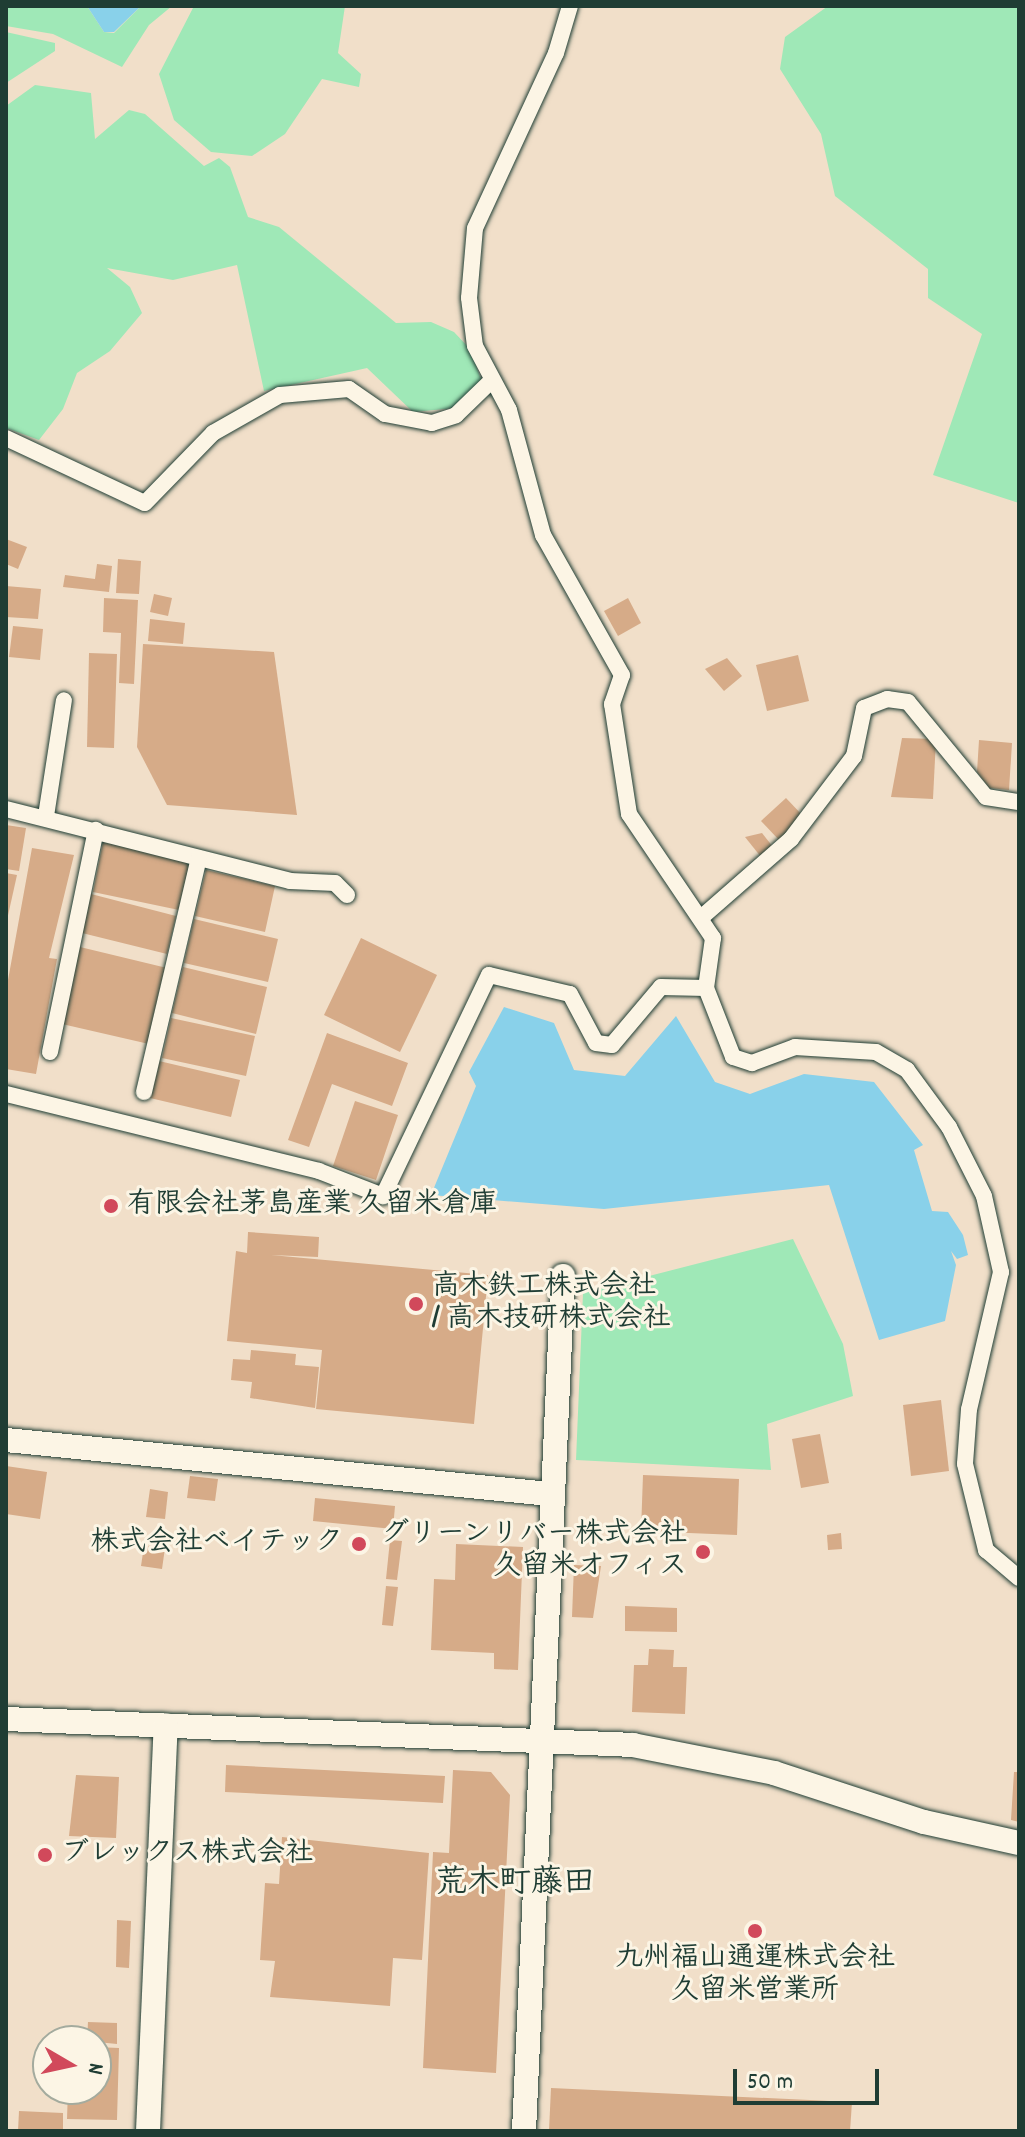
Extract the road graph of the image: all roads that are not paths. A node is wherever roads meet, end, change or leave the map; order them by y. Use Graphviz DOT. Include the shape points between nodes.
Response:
graph roads {
  1 [pos="570,6"];
  2 [pos="492,380"];
  3 [pos="6,438"];
  4 [pos="64,700"];
  5 [pos="1019,802"];
  6 [pos="6,809"];
  7 [pos="46,816"];
  8 [pos="96,830"];
  9 [pos="199,858"];
  10 [pos="347,895"];
  11 [pos="703,916"];
  12 [pos="706,988"];
  13 [pos="50,1052"];
  14 [pos="144,1092"];
  15 [pos="6,1094"];
  16 [pos="563,1276"];
  17 [pos="6,1440"];
  18 [pos="550,1494"];
  19 [pos="1019,1578"];
  20 [pos="6,1719"];
  21 [pos="166,1725"];
  22 [pos="540,1738"];
  23 [pos="1019,1843"];
  24 [pos="148,2131"];
  25 [pos="524,2131"];
  1 -- 2 [label="street" via="556,53 475,228 469,298 475,346"];
  2 -- 3 [label="street" via="456,415 432,423 385,414 349,389 280,395 213,433 145,503"];
  2 -- 11 [label="street" via="509,410 543,535 622,675 612,704 629,814"];
  4 -- 7 [label="street"];
  5 -- 11 [label="street" via="986,797 908,702 887,699 864,708 854,756 791,839"];
  6 -- 7 [label="street"];
  7 -- 8 [label="street"];
  8 -- 9 [label="street"];
  8 -- 13 [label="street"];
  9 -- 10 [label="street" via="290,881 335,883"];
  9 -- 14 [label="street"];
  11 -- 12 [label="street" via="713,938"];
  12 -- 15 [label="street" via="661,987 612,1045 596,1043 570,994 489,975 383,1196 319,1171"];
  12 -- 19 [label="street" via="733,1057 752,1063 795,1047 876,1052 907,1070 949,1127 984,1196 1001,1272 969,1409 965,1464 972,1516 986,1550"];
  16 -- 18 [label="street"];
  17 -- 18 [label="street"];
  18 -- 22 [label="street"];
  20 -- 21 [label="street"];
  21 -- 22 [label="street"];
  21 -- 24 [label="street"];
  22 -- 23 [label="street" via="711,1758"];
  22 -- 25 [label="street"];
}
